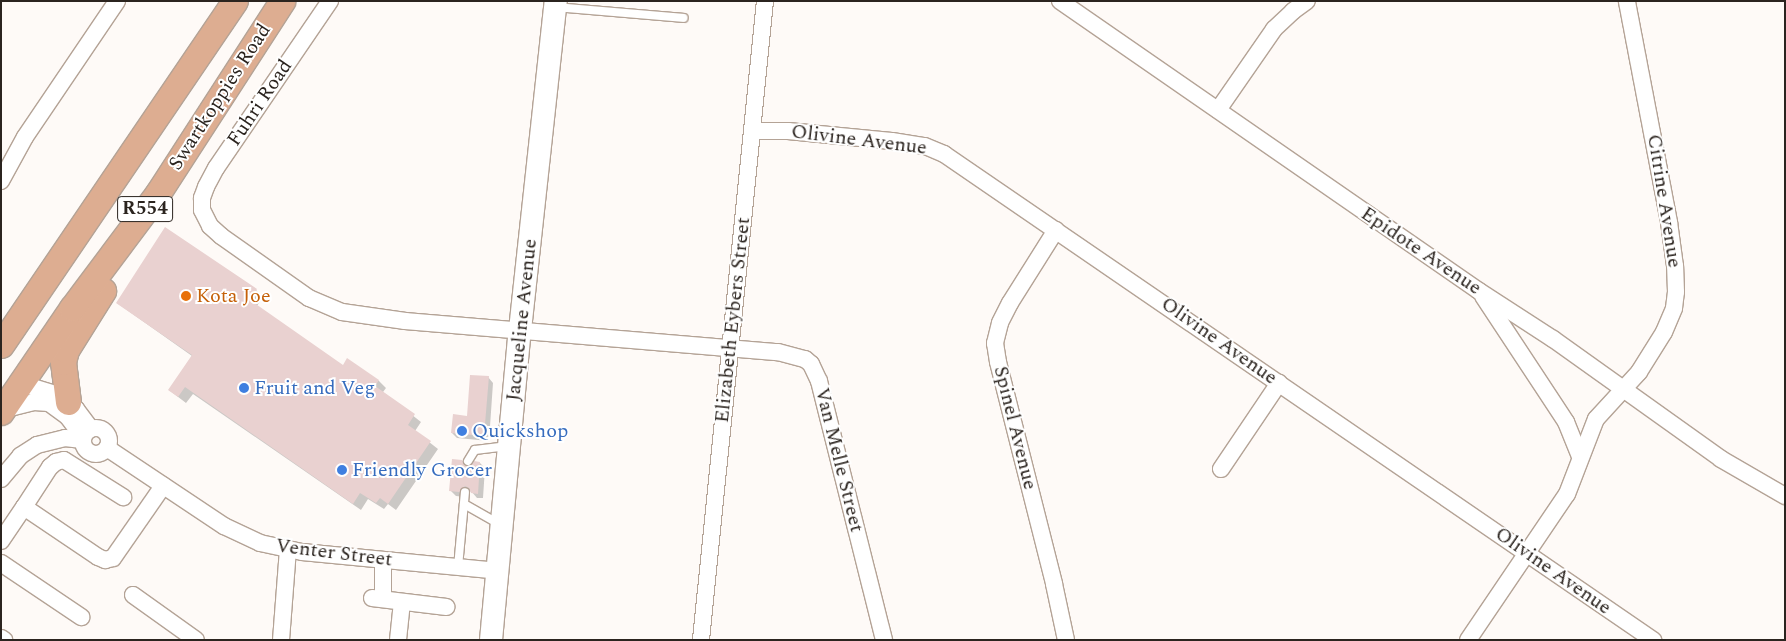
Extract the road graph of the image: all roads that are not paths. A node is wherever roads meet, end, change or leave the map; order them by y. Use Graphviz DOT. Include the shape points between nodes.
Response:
graph roads {
  1 [pos="117,1"];
  2 [pos="235,1"];
  3 [pos="282,1"];
  4 [pos="330,1"];
  5 [pos="765,1"];
  6 [pos="1060,1"];
  7 [pos="1307,1"];
  8 [pos="1628,1"];
  9 [pos="556,4"];
  10 [pos="684,18"];
  11 [pos="1218,110"];
  12 [pos="753,131"];
  13 [pos="25,136"];
  14 [pos="1,159"];
  15 [pos="1,181"];
  16 [pos="158,193"];
  17 [pos="1056,230"];
  18 [pos="1479,291"];
  19 [pos="520,330"];
  20 [pos="1,345"];
  21 [pos="729,348"];
  22 [pos="1279,383"];
  23 [pos="1625,389"];
  24 [pos="6,399"];
  25 [pos="67,409"];
  26 [pos="85,435"];
  27 [pos="53,440"];
  28 [pos="510,445"];
  29 [pos="107,448"];
  30 [pos="1580,456"];
  31 [pos="468,461"];
  32 [pos="1221,469"];
  33 [pos="1,479"];
  34 [pos="163,486"];
  35 [pos="465,492"];
  36 [pos="1785,496"];
  37 [pos="123,497"];
  38 [pos="464,504"];
  39 [pos="24,507"];
  40 [pos="502,525"];
  41 [pos="1,541"];
  42 [pos="288,550"];
  43 [pos="1526,552"];
  44 [pos="383,560"];
  45 [pos="1,563"];
  46 [pos="458,568"];
  47 [pos="498,572"];
  48 [pos="133,595"];
  49 [pos="402,602"];
  50 [pos="446,607"];
  51 [pos="81,617"];
  52 [pos="196,640"];
  53 [pos="281,640"];
  54 [pos="398,640"];
  55 [pos="492,640"];
  56 [pos="701,640"];
  57 [pos="884,640"];
  58 [pos="1066,640"];
  59 [pos="1468,640"];
  60 [pos="1653,640"];
  1 -- 13 [label="street"];
  2 -- 20 [label="main road, Swartkoppies Road / R554"];
  3 -- 16 [label="main road, Swartkoppies Road / R554"];
  4 -- 19 [label="street, Fuhri Road" via="216,168 202,198 202,210 210,226 309,298 327,307 360,316"];
  5 -- 12 [label="street, Elizabeth Eybers Street"];
  6 -- 11 [label="street, Epidote Avenue"];
  7 -- 11 [label="street" via="1274,29"];
  8 -- 23 [label="street, Citrine Avenue" via="1659,158 1676,266 1676,292 1674,308 1664,332"];
  9 -- 10 [label="lane"];
  9 -- 19 [label="street, Jacqueline Avenue"];
  11 -- 18 [label="street, Epidote Avenue"];
  12 -- 17 [label="street, Olivine Avenue" via="788,131 930,147 959,162"];
  12 -- 21 [label="street, Elizabeth Eybers Street"];
  13 -- 14 [label="street"];
  13 -- 15 [label="street"];
  16 -- 24 [label="main road, Swartkoppies Road / R554"];
  16 -- 25 [label="main road" via="66,350 63,362"];
  17 -- 22 [label="street, Olivine Avenue"];
  17 -- 58 [label="street, Spinel Avenue" via="1004,313 995,343"];
  18 -- 23 [label="street, Epidote Avenue"];
  18 -- 30 [label="street" via="1566,422"];
  19 -- 21 [label="street"];
  19 -- 28 [label="street, Jacqueline Avenue"];
  21 -- 56 [label="street, Elizabeth Eybers Street"];
  21 -- 57 [label="street, Van Melle Street" via="787,353 811,364 822,393"];
  22 -- 32 [label="street"];
  22 -- 43 [label="street, Olivine Avenue"];
  23 -- 30 [label="street, Citrine Avenue" via="1596,419"];
  23 -- 36 [label="street, Epidote Avenue" via="1721,459"];
  24 -- 25 [label="street" via="49,403"];
  24 -- 25 [label="street" via="59,395"];
  25 -- 26 [label="street"];
  25 -- 27 [label="street"];
  26 -- 27 [label="street"];
  26 -- 29 [label="street" via="85,450 89,453 100,454"];
  26 -- 29 [label="street" via="100,428 107,433"];
  27 -- 33 [label="street" via="20,456"];
  28 -- 31 [label="lane" via="475,450"];
  28 -- 40 [label="street, Jacqueline Avenue"];
  29 -- 34 [label="street, Venter Street"];
  30 -- 43 [label="street, Citrine Avenue" via="1567,494"];
  34 -- 39 [label="street" via="118,553 105,560"];
  34 -- 42 [label="street, Venter Street" via="235,532"];
  35 -- 38 [label="lane"];
  37 -- 39 [label="street" via="64,460 50,467"];
  38 -- 40 [label="lane"];
  38 -- 46 [label="lane"];
  39 -- 41 [label="street"];
  40 -- 47 [label="street, Jacqueline Avenue"];
  42 -- 44 [label="street, Venter Street"];
  42 -- 53 [label="street"];
  43 -- 59 [label="street, Citrine Avenue"];
  43 -- 60 [label="street, Olivine Avenue"];
  44 -- 46 [label="street, Venter Street"];
  44 -- 49 [label="street" via="377,599"];
  45 -- 51 [label="street"];
  46 -- 47 [label="street, Venter Street"];
  47 -- 55 [label="street, Jacqueline Avenue"];
  48 -- 52 [label="street"];
  49 -- 50 [label="street"];
  49 -- 54 [label="street"];
}
